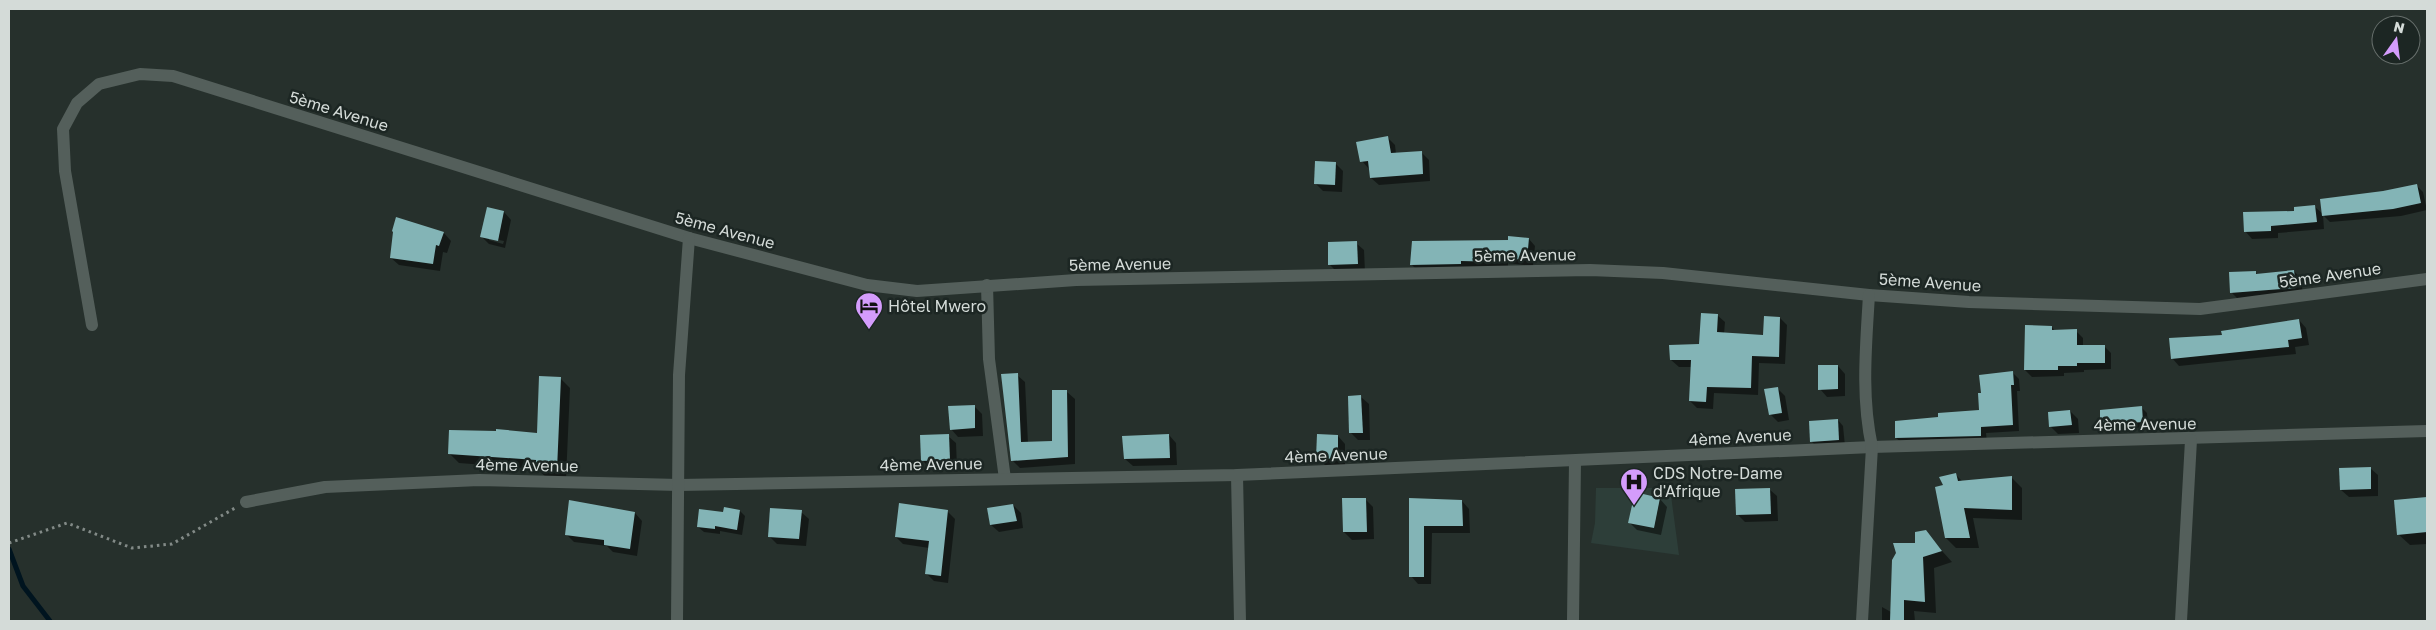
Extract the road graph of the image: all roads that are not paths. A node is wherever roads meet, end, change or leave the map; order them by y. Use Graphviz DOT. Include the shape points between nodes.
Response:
graph roads {
  1 [pos="689,238"];
  2 [pos="2427,279"];
  3 [pos="987,285"];
  4 [pos="1869,295"];
  5 [pos="92,325"];
  6 [pos="2427,432"];
  7 [pos="2191,440"];
  8 [pos="1872,447"];
  9 [pos="1575,461"];
  10 [pos="1237,475"];
  11 [pos="1005,479"];
  12 [pos="679,484"];
  13 [pos="246,502"];
  14 [pos="677,621"];
  15 [pos="1240,621"];
  16 [pos="1573,621"];
  17 [pos="1862,621"];
  18 [pos="2181,621"];
  1 -- 3 [label="street, 5ème Avenue" via="867,285 917,291"];
  1 -- 5 [label="street, 5ème Avenue" via="173,76 140,74 99,84 77,102 64,129 65,171"];
  1 -- 12 [label="street" via="679,375"];
  2 -- 4 [label="street, 5ème Avenue" via="2200,309 1969,302"];
  3 -- 4 [label="street, 5ème Avenue" via="1076,280 1590,270 1664,272"];
  3 -- 11 [label="street" via="989,360"];
  4 -- 8 [label="street" via="1864,378 1866,419"];
  6 -- 7 [label="street, 4ème Avenue"];
  7 -- 8 [label="street, 4ème Avenue"];
  7 -- 18 [label="street"];
  8 -- 9 [label="street, 4ème Avenue"];
  8 -- 17 [label="street"];
  9 -- 10 [label="street, 4ème Avenue"];
  9 -- 16 [label="street"];
  10 -- 11 [label="street, 4ème Avenue"];
  10 -- 15 [label="street"];
  11 -- 12 [label="street, 4ème Avenue"];
  12 -- 13 [label="street, 4ème Avenue" via="469,480 326,486"];
  12 -- 14 [label="street"];
}
